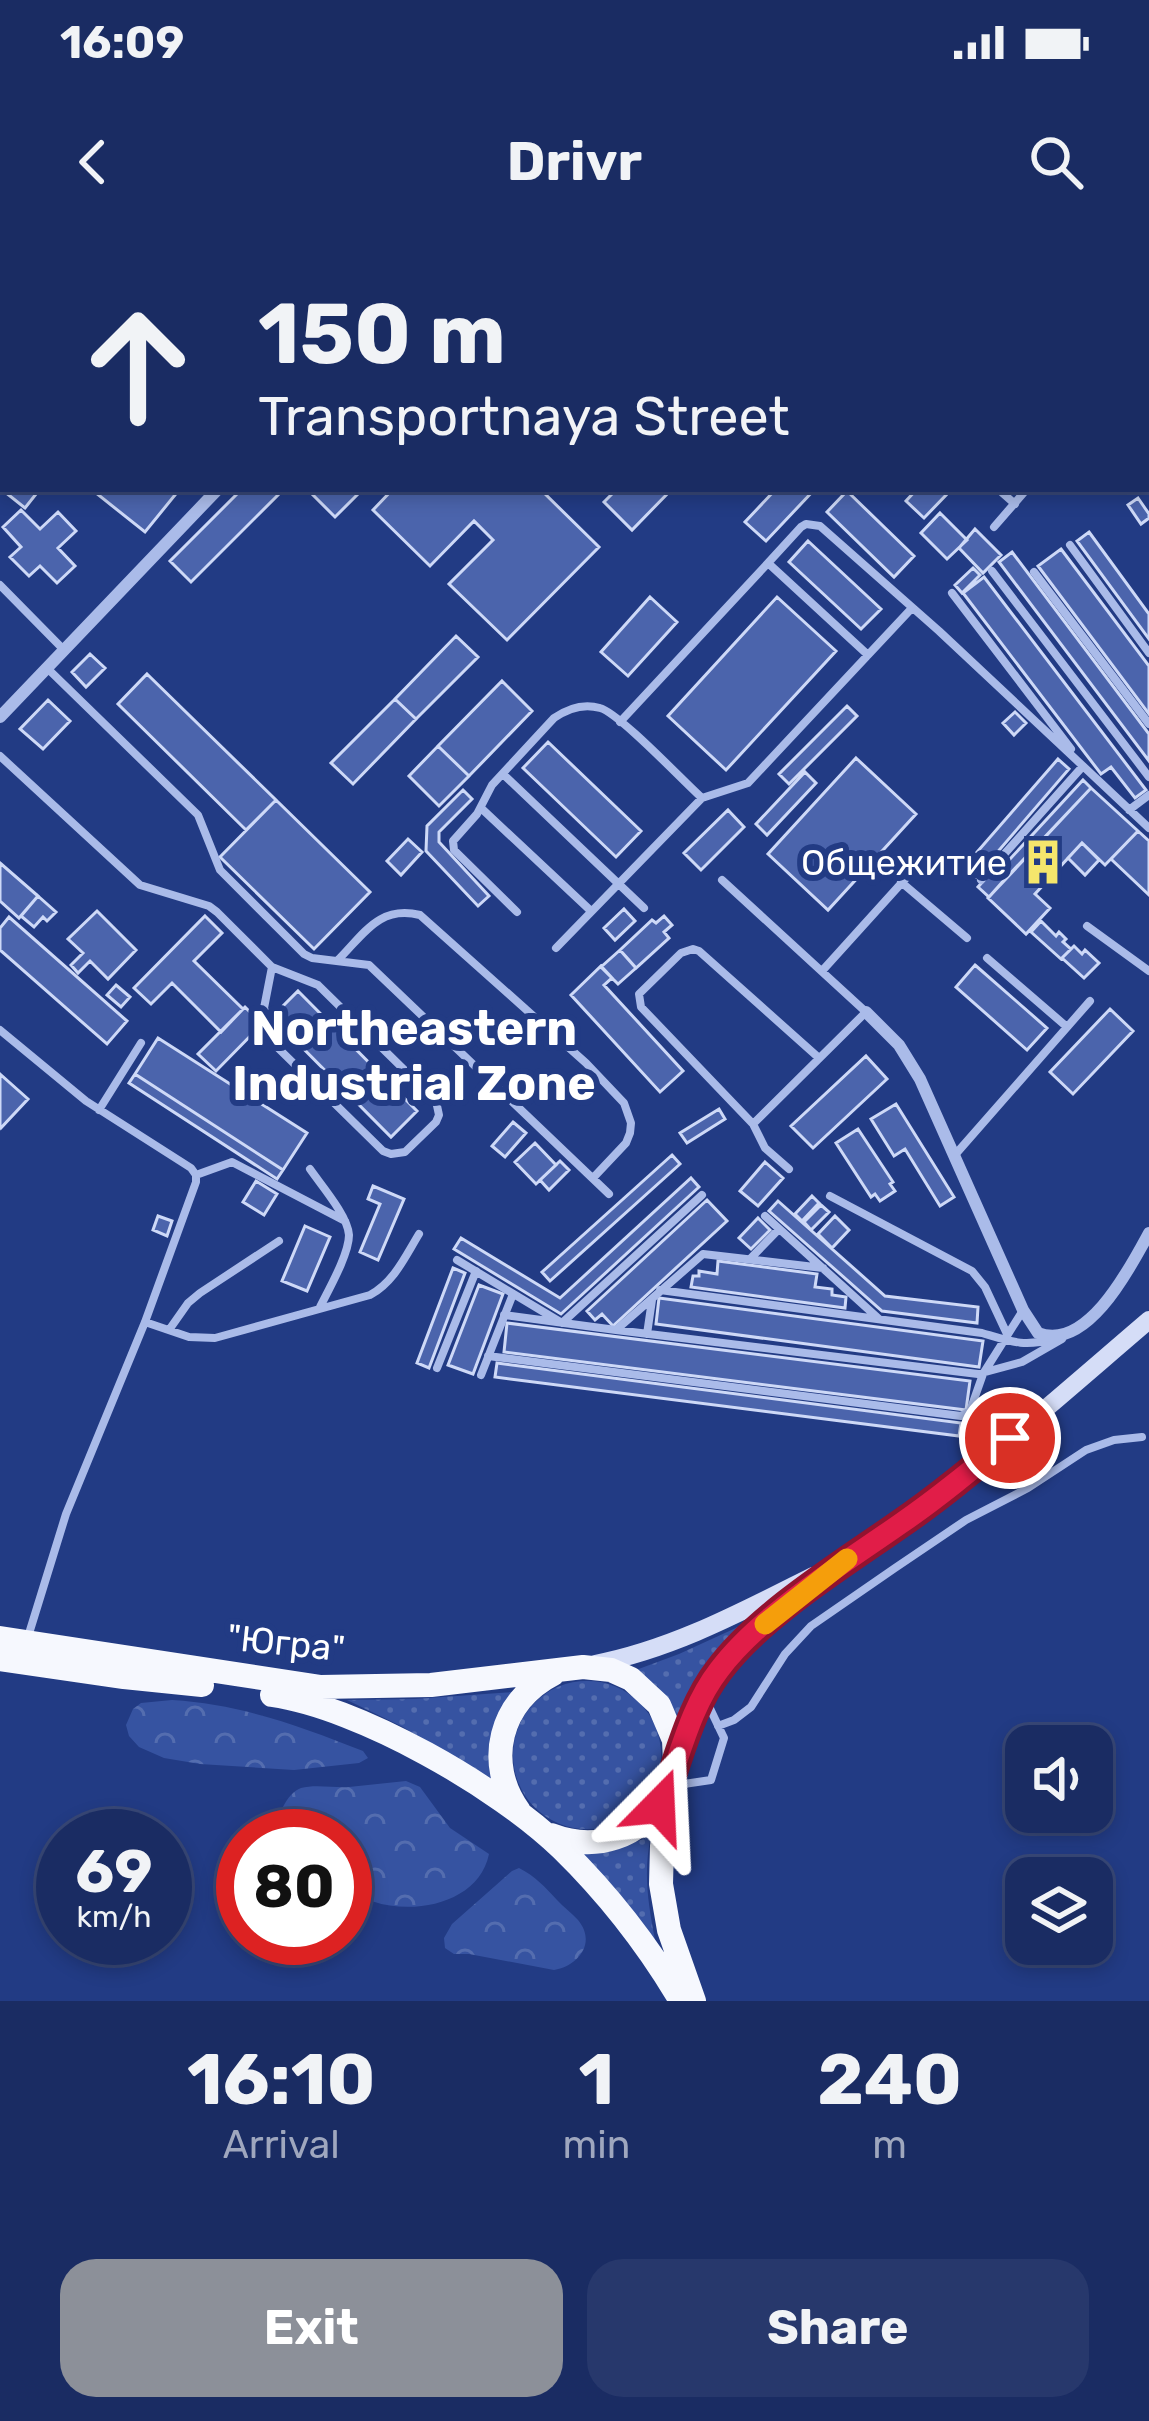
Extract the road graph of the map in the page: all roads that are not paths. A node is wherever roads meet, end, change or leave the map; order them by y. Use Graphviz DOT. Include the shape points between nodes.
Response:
graph roads {
  1 [pos="215,492"];
  2 [pos="1001,492"];
  3 [pos="1025,492"];
  4 [pos="1015,504"];
  5 [pos="994,527"];
  6 [pos="1070,545"];
  7 [pos="768,563"];
  8 [pos="992,571"];
  9 [pos="1034,572"];
  10 [pos="0,585"];
  11 [pos="952,592"];
  12 [pos="912,608"];
  13 [pos="64,650"];
  14 [pos="1149,653"];
  15 [pos="868,655"];
  16 [pos="47,668"];
  17 [pos="0,717"];
  18 [pos="620,722"];
  19 [pos="1149,724"];
  20 [pos="0,756"];
  21 [pos="1084,766"];
  22 [pos="503,774"];
  23 [pos="1149,777"];
  24 [pos="1149,796"];
  25 [pos="702,798"];
  26 [pos="481,808"];
  27 [pos="1130,810"];
  28 [pos="1149,828"];
  29 [pos="926,856"];
  30 [pos="722,880"];
  31 [pos="980,880"];
  32 [pos="902,883"];
  33 [pos="618,884"];
  34 [pos="644,908"];
  35 [pos="591,911"];
  36 [pos="517,912"];
  37 [pos="1087,926"];
  38 [pos="967,938"];
  39 [pos="556,948"];
  40 [pos="987,958"];
  41 [pos="338,960"];
  42 [pos="272,968"];
  43 [pos="822,971"];
  44 [pos="1149,971"];
  45 [pos="1090,1001"];
  46 [pos="866,1012"];
  47 [pos="1067,1027"];
  48 [pos="0,1030"];
  49 [pos="141,1043"];
  50 [pos="819,1058"];
  51 [pos="99,1110"];
  52 [pos="752,1124"];
  53 [pos="954,1156"];
  54 [pos="310,1168"];
  55 [pos="789,1169"];
  56 [pos="196,1175"];
  57 [pos="593,1178"];
  58 [pos="609,1194"];
  59 [pos="702,1195"];
  60 [pos="830,1196"];
  61 [pos="765,1216"];
  62 [pos="345,1221"];
  63 [pos="779,1229"];
  64 [pos="1149,1233"];
  65 [pos="419,1234"];
  66 [pos="279,1240"];
  67 [pos="751,1259"];
  68 [pos="458,1260"];
  69 [pos="823,1268"];
  70 [pos="476,1270"];
  71 [pos="656,1293"];
  72 [pos="513,1294"];
  73 [pos="320,1308"];
  74 [pos="576,1310"];
  75 [pos="1023,1310"];
  76 [pos="504,1315"];
  77 [pos="880,1320"];
  78 [pos="1149,1320"];
  79 [pos="145,1322"];
  80 [pos="562,1323"];
  81 [pos="591,1327"];
  82 [pos="169,1330"];
  83 [pos="616,1330"];
  84 [pos="647,1334"];
  85 [pos="1064,1336"];
  86 [pos="1006,1338"];
  87 [pos="488,1356"];
  88 [pos="437,1369"];
  89 [pos="983,1374"];
  90 [pos="481,1375"];
  91 [pos="1142,1438"];
  92 [pos="849,1557"];
  93 [pos="0,1638"];
  94 [pos="27,1642"];
  95 [pos="0,1659"];
  96 [pos="569,1669"];
  97 [pos="704,1695"];
  98 [pos="718,1726"];
  99 [pos="672,1777"];
  100 [pos="535,1826"];
  101 [pos="682,2001"];
  102 [pos="694,2001"];
  1 -- 13 [label="street"];
  2 -- 4 [label="lane"];
  3 -- 4 [label="lane"];
  4 -- 5 [label="lane"];
  6 -- 14 [label="lane"];
  7 -- 12 [label="lane" via="801,527 814,524"];
  7 -- 15 [label="lane"];
  7 -- 18 [label="lane"];
  8 -- 23 [label="lane"];
  9 -- 19 [label="lane"];
  10 -- 13 [label="lane"];
  11 -- 21 [label="lane"];
  12 -- 15 [label="lane"];
  12 -- 21 [label="lane"];
  13 -- 16 [label="street"];
  15 -- 25 [label="lane" via="748,783"];
  16 -- 17 [label="street"];
  16 -- 41 [label="lane" via="197,815 220,870 304,954"];
  18 -- 22 [label="lane" via="602,708 565,711"];
  18 -- 25 [label="lane"];
  20 -- 42 [label="lane" via="140,885 218,912"];
  21 -- 27 [label="lane"];
  21 -- 31 [label="lane"];
  22 -- 26 [label="lane"];
  22 -- 33 [label="lane"];
  24 -- 27 [label="lane"];
  25 -- 33 [label="lane"];
  26 -- 35 [label="lane"];
  26 -- 36 [label="lane" via="454,850"];
  27 -- 28 [label="lane"];
  29 -- 32 [label="lane"];
  30 -- 43 [label="lane"];
  32 -- 38 [label="lane"];
  32 -- 43 [label="lane"];
  33 -- 34 [label="lane"];
  33 -- 35 [label="lane"];
  35 -- 39 [label="lane"];
  37 -- 44 [label="lane"];
  40 -- 47 [label="lane"];
  41 -- 57 [label="lane" via="369,965"];
  41 -- 57 [label="lane" via="384,915 420,914 624,1103 626,1143"];
  42 -- 42 [label="lane" via="264,1009 276,1046 383,1150 405,1152 436,1122 436,1101 318,985"];
  43 -- 46 [label="lane"];
  45 -- 47 [label="lane"];
  46 -- 50 [label="lane"];
  46 -- 53 [label="street" via="911,1063"];
  47 -- 53 [label="lane"];
  48 -- 51 [label="lane"];
  49 -- 51 [label="lane"];
  50 -- 52 [label="lane"];
  50 -- 52 [label="lane" via="699,951 686,950 643,988 641,1007"];
  51 -- 56 [label="lane"];
  52 -- 55 [label="lane"];
  53 -- 75 [label="street"];
  54 -- 62 [label="lane"];
  56 -- 62 [label="lane" via="232,1162"];
  56 -- 79 [label="lane"];
  57 -- 58 [label="lane"];
  59 -- 74 [label="lane"];
  60 -- 86 [label="lane" via="971,1271"];
  61 -- 63 [label="lane"];
  62 -- 73 [label="lane" via="346,1250"];
  63 -- 67 [label="lane"];
  63 -- 69 [label="lane"];
  64 -- 85 [label="street" via="1105,1302"];
  65 -- 73 [label="lane" via="384,1288"];
  66 -- 82 [label="lane" via="200,1293"];
  67 -- 69 [label="lane"];
  67 -- 71 [label="lane" via="703,1254"];
  68 -- 70 [label="lane"];
  69 -- 77 [label="lane"];
  70 -- 72 [label="lane"];
  70 -- 88 [label="lane"];
  71 -- 77 [label="lane"];
  71 -- 83 [label="lane"];
  71 -- 84 [label="lane"];
  72 -- 76 [label="lane"];
  72 -- 80 [label="lane"];
  73 -- 82 [label="lane" via="215,1337"];
  74 -- 80 [label="lane"];
  74 -- 81 [label="lane"];
  75 -- 85 [label="street" via="1039,1334"];
  75 -- 86 [label="lane"];
  76 -- 80 [label="lane"];
  76 -- 87 [label="lane"];
  77 -- 86 [label="lane"];
  78 -- 92 [label="main road" via="987,1457"];
  79 -- 82 [label="lane"];
  79 -- 94 [label="lane" via="66,1514"];
  80 -- 81 [label="lane"];
  81 -- 83 [label="lane"];
  83 -- 84 [label="lane"];
  84 -- 89 [label="lane"];
  85 -- 86 [label="lane" via="1026,1344"];
  85 -- 89 [label="lane"];
  86 -- 89 [label="lane"];
  87 -- 89 [label="lane" via="962,1417"];
  87 -- 90 [label="lane"];
  91 -- 98 [label="lane" via="1086,1450 895,1568 812,1626 752,1707"];
  92 -- 96 [label="main road" via="699,1631"];
  92 -- 97 [label="main road" via="743,1645"];
  93 -- 94 [label="highway, \"Югра\""];
  94 -- 96 [label="highway, \"Югра\"" via="321,1687"];
  95 -- 100 [label="highway, \"Югра\"" via="315,1705 413,1748"];
  96 -- 99 [label="highway, \"Югра\"" via="610,1670 649,1692 670,1724"];
  96 -- 100 [label="highway, \"Югра\"" via="524,1694 501,1736 504,1784"];
  97 -- 98 [label="lane"];
  97 -- 99 [label="main road"];
  98 -- 99 [label="lane" via="724,1738 711,1780"];
  99 -- 100 [label="highway, \"Югра\"" via="649,1818 617,1838 574,1842"];
  99 -- 102 [label="highway, \"Югра\"" via="662,1901"];
  100 -- 101 [label="highway, \"Югра\"" via="604,1894"];
}
